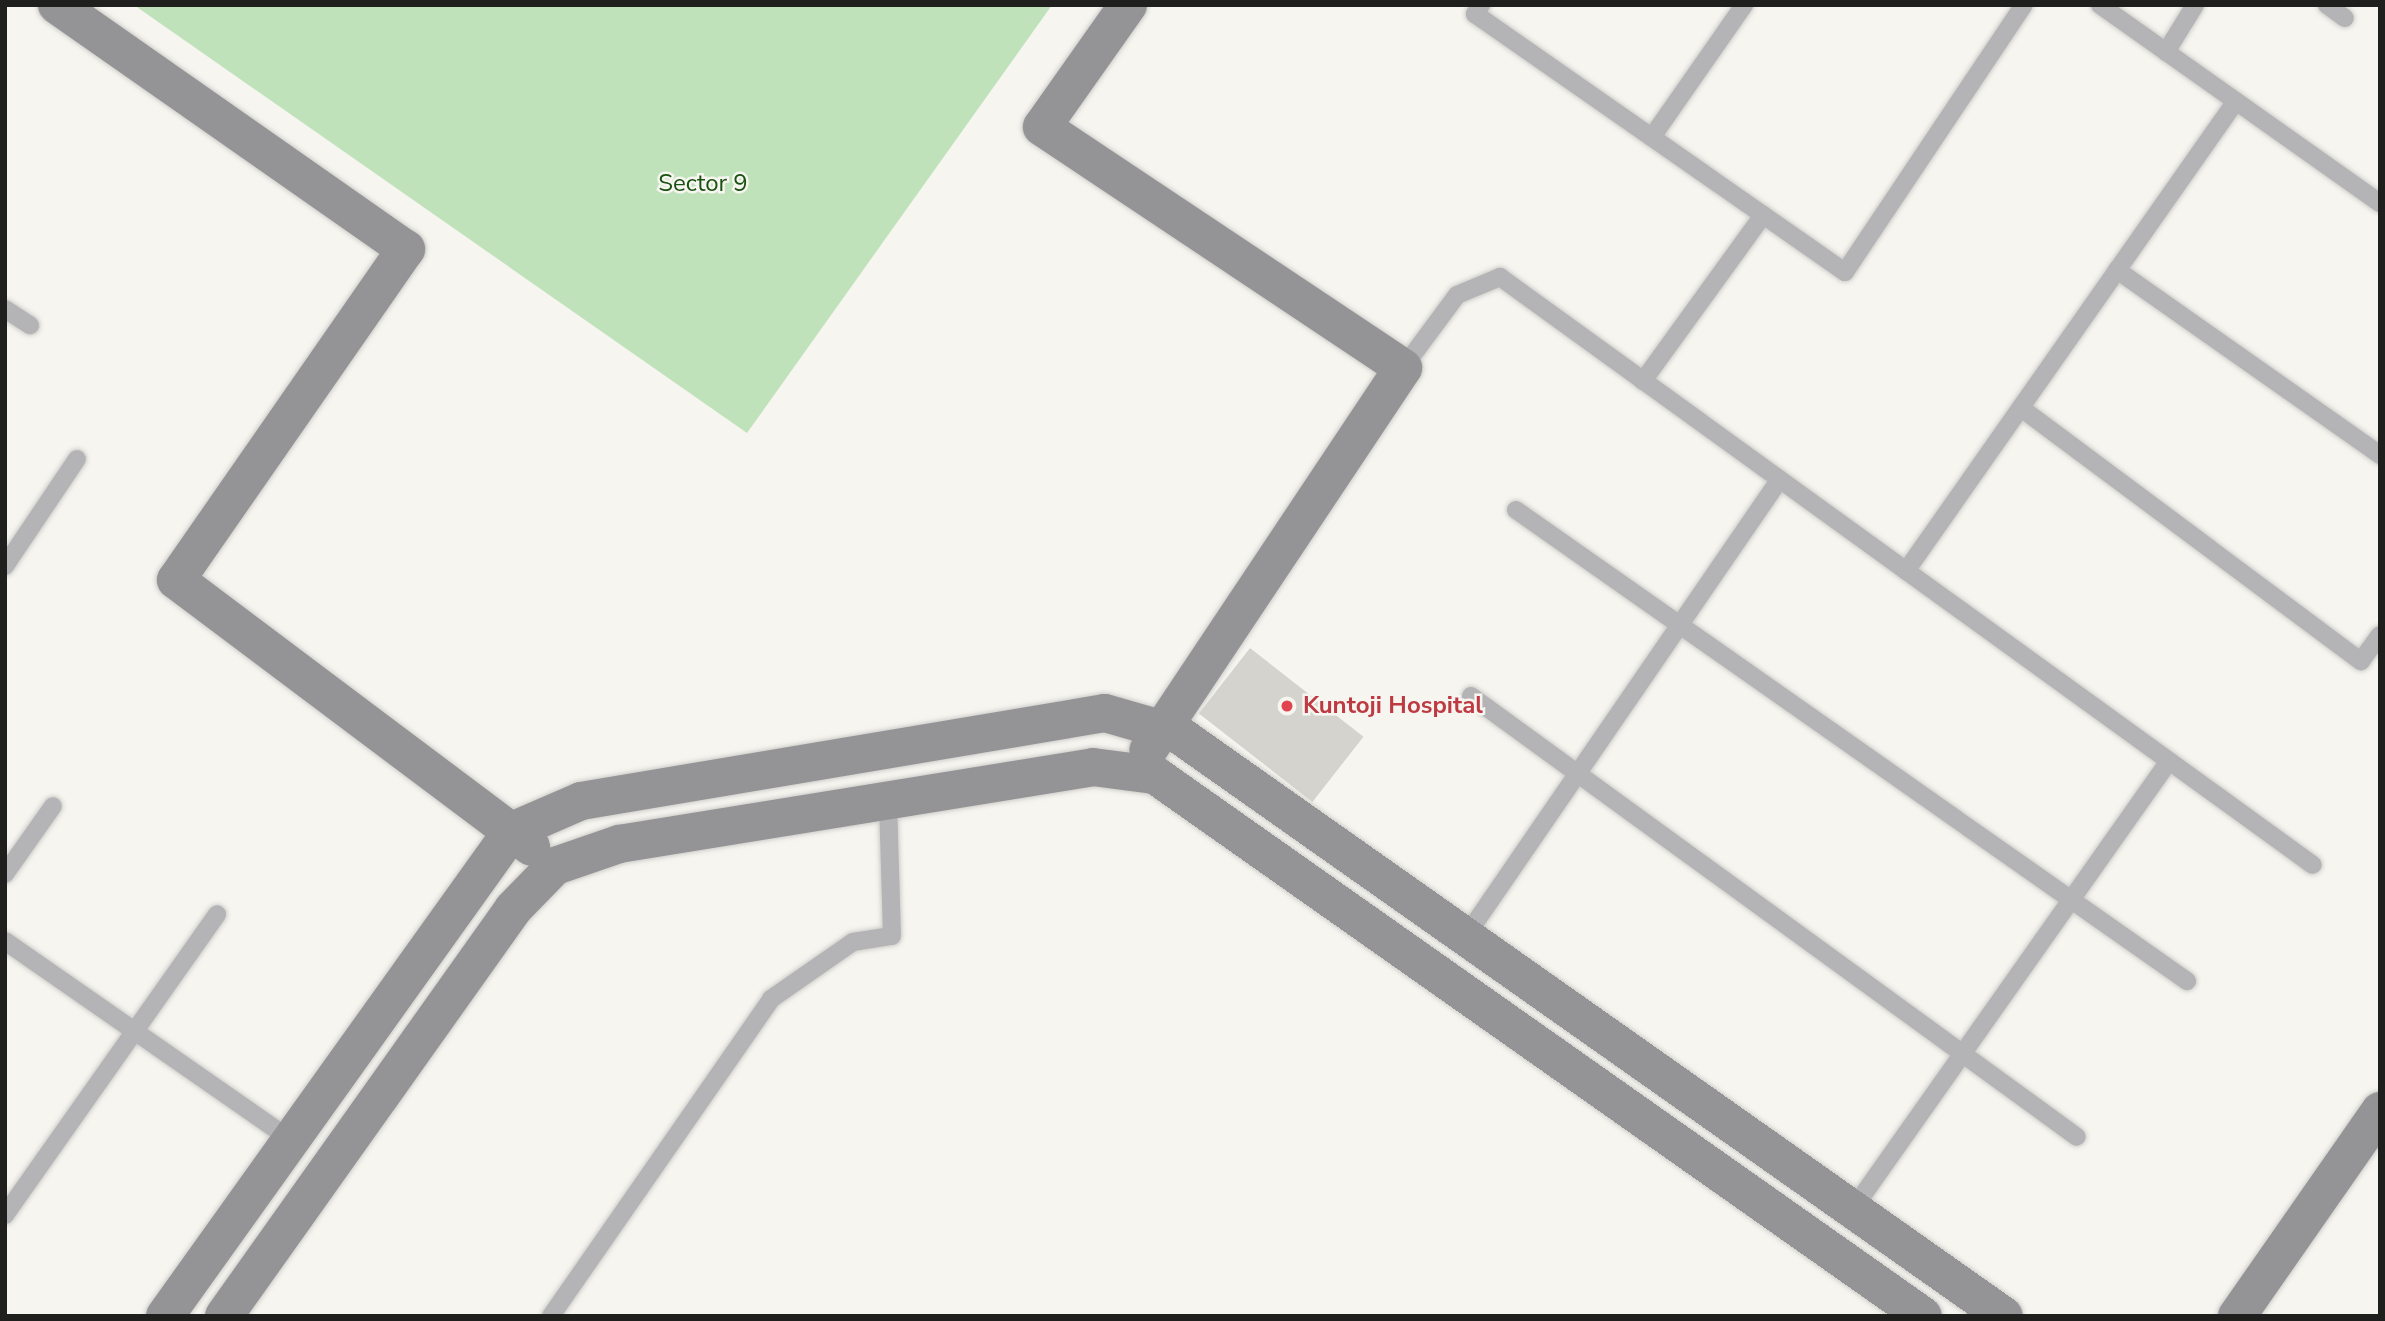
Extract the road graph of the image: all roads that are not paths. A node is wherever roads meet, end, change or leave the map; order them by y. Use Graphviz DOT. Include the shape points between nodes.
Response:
graph roads {
  1 [pos="57,5"];
  2 [pos="1128,5"];
  3 [pos="1481,5"];
  4 [pos="1744,5"];
  5 [pos="2024,5"];
  6 [pos="2100,5"];
  7 [pos="2195,5"];
  8 [pos="2327,5"];
  9 [pos="2345,19"];
  10 [pos="2166,52"];
  11 [pos="2236,101"];
  12 [pos="1652,138"];
  13 [pos="2380,203"];
  14 [pos="1763,215"];
  15 [pos="2117,270"];
  16 [pos="5,309"];
  17 [pos="30,325"];
  18 [pos="1403,368"];
  19 [pos="1643,381"];
  20 [pos="2021,408"];
  21 [pos="2380,455"];
  22 [pos="77,459"];
  23 [pos="1780,479"];
  24 [pos="1516,510"];
  25 [pos="5,566"];
  26 [pos="1906,571"];
  27 [pos="1680,625"];
  28 [pos="2380,635"];
  29 [pos="1471,696"];
  30 [pos="1162,729"];
  31 [pos="2169,761"];
  32 [pos="1133,772"];
  33 [pos="1578,774"];
  34 [pos="888,800"];
  35 [pos="52,806"];
  36 [pos="512,831"];
  37 [pos="2313,865"];
  38 [pos="555,866"];
  39 [pos="5,874"];
  40 [pos="2072,900"];
  41 [pos="217,914"];
  42 [pos="1466,936"];
  43 [pos="5,941"];
  44 [pos="2188,981"];
  45 [pos="135,1031"];
  46 [pos="1963,1054"];
  47 [pos="2380,1111"];
  48 [pos="2077,1137"];
  49 [pos="290,1139"];
  50 [pos="1853,1209"];
  51 [pos="5,1215"];
  52 [pos="165,1316"];
  53 [pos="224,1316"];
  54 [pos="551,1316"];
  55 [pos="1923,1316"];
  56 [pos="2004,1316"];
  57 [pos="2237,1316"];
  1 -- 36 [label="street" via="406,249 176,580"];
  2 -- 18 [label="street" via="1042,127"];
  3 -- 12 [label="lane" via="1475,14"];
  4 -- 12 [label="lane"];
  5 -- 14 [label="lane" via="1845,272"];
  6 -- 10 [label="lane"];
  7 -- 10 [label="lane"];
  8 -- 9 [label="lane"];
  10 -- 11 [label="lane"];
  11 -- 13 [label="lane"];
  11 -- 15 [label="lane"];
  12 -- 14 [label="lane"];
  14 -- 19 [label="lane"];
  15 -- 20 [label="lane"];
  15 -- 21 [label="lane"];
  16 -- 17 [label="lane"];
  18 -- 19 [label="lane" via="1457,295 1500,277"];
  18 -- 30 [label="street"];
  19 -- 23 [label="lane"];
  20 -- 26 [label="lane"];
  20 -- 28 [label="lane" via="2361,661"];
  22 -- 25 [label="lane"];
  23 -- 26 [label="lane"];
  23 -- 27 [label="lane"];
  24 -- 27 [label="lane"];
  26 -- 31 [label="lane"];
  27 -- 33 [label="lane"];
  27 -- 40 [label="lane"];
  29 -- 33 [label="lane"];
  30 -- 32 [label="street"];
  30 -- 36 [label="street" via="1105,713 581,801"];
  30 -- 42 [label="street" via="1178,734"];
  31 -- 37 [label="lane"];
  31 -- 40 [label="lane"];
  32 -- 34 [label="street" via="1093,767"];
  32 -- 55 [label="street" via="1155,775"];
  33 -- 42 [label="lane"];
  33 -- 46 [label="lane"];
  34 -- 38 [label="street" via="619,844"];
  34 -- 54 [label="lane" via="892,936 853,942 771,999"];
  35 -- 39 [label="lane"];
  36 -- 38 [label="street"];
  36 -- 49 [label="street"];
  38 -- 53 [label="street" via="513,909"];
  40 -- 44 [label="lane"];
  40 -- 46 [label="lane"];
  41 -- 45 [label="lane"];
  42 -- 50 [label="street"];
  43 -- 45 [label="lane"];
  45 -- 49 [label="lane"];
  45 -- 51 [label="lane"];
  46 -- 48 [label="lane"];
  46 -- 50 [label="lane"];
  47 -- 57 [label="street"];
  49 -- 52 [label="street"];
  50 -- 56 [label="street"];
}
